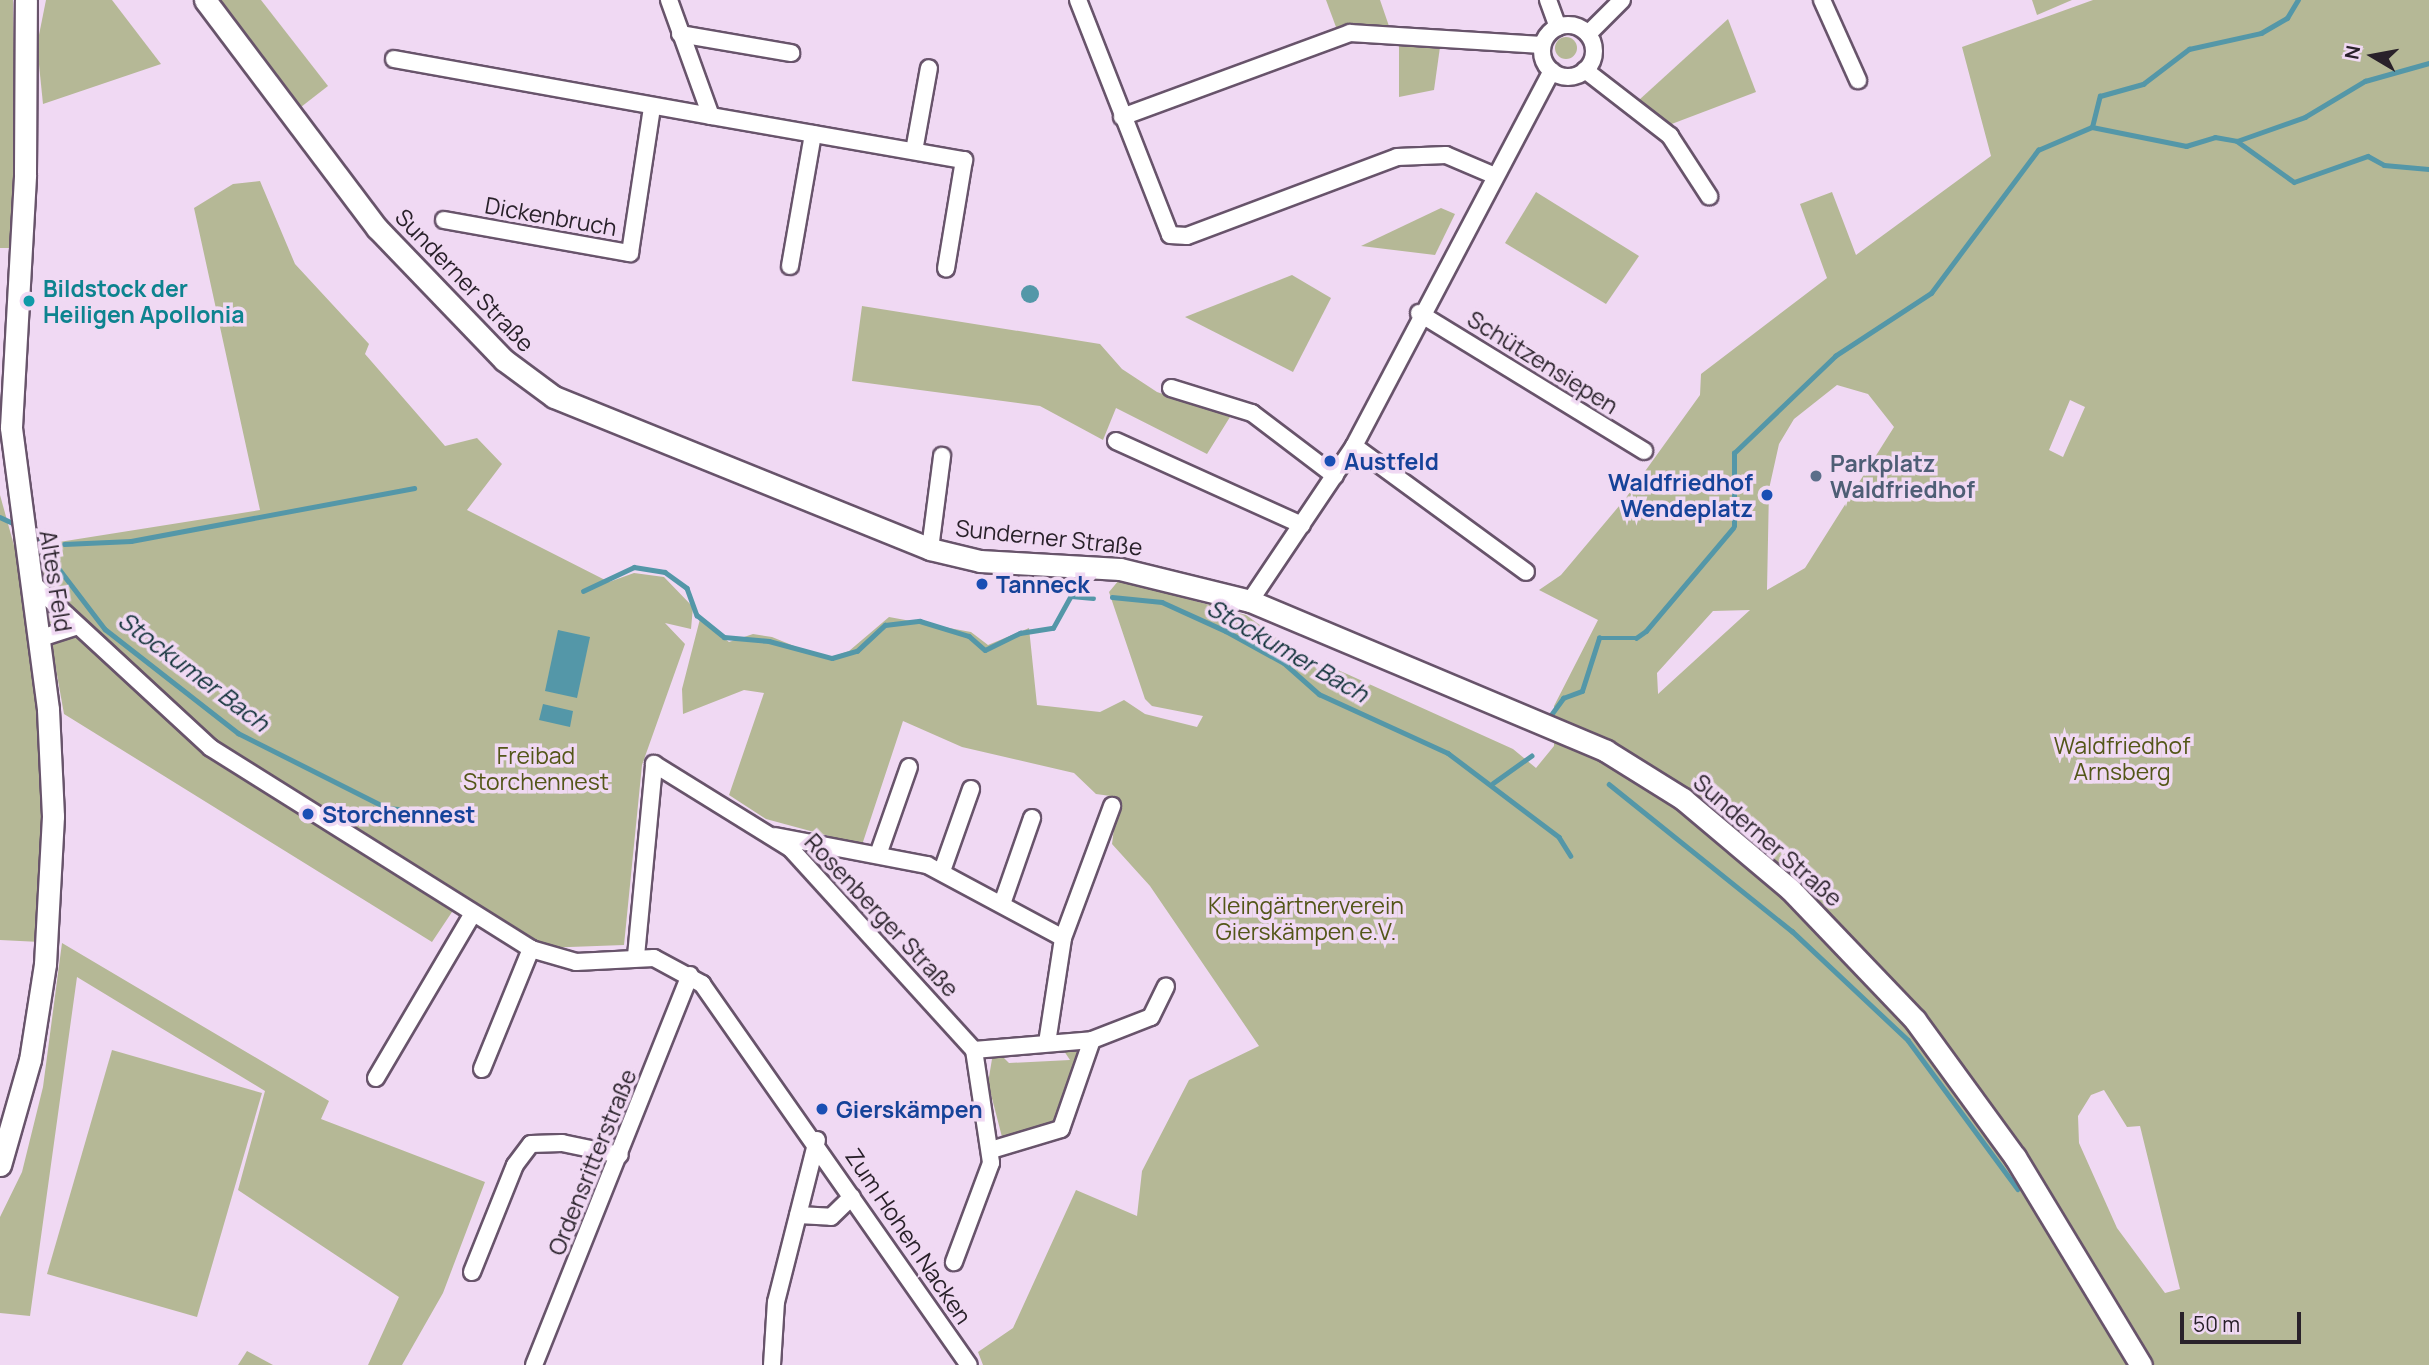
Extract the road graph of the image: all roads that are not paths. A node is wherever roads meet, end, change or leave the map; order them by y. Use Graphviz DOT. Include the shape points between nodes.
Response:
graph roads {
  1 [pos="26,0"];
  2 [pos="205,0"];
  3 [pos="669,0"];
  4 [pos="1078,0"];
  5 [pos="1548,0"];
  6 [pos="1622,0"];
  7 [pos="1822,0"];
  8 [pos="1558,27"];
  9 [pos="680,34"];
  10 [pos="1588,34"];
  11 [pos="1542,45"];
  12 [pos="791,53"];
  13 [pos="394,59"];
  14 [pos="929,68"];
  15 [pos="1585,70"];
  16 [pos="1552,71"];
  17 [pos="1858,80"];
  18 [pos="652,107"];
  19 [pos="711,116"];
  20 [pos="1122,117"];
  21 [pos="813,134"];
  22 [pos="914,152"];
  23 [pos="1493,175"];
  24 [pos="1709,196"];
  25 [pos="443,220"];
  26 [pos="790,266"];
  27 [pos="946,270"];
  28 [pos="1419,313"];
  29 [pos="1171,388"];
  30 [pos="1116,441"];
  31 [pos="1353,446"];
  32 [pos="1644,451"];
  33 [pos="942,456"];
  34 [pos="1335,476"];
  35 [pos="1302,525"];
  36 [pos="930,549"];
  37 [pos="1526,572"];
  38 [pos="30,581"];
  39 [pos="1250,601"];
  40 [pos="76,627"];
  41 [pos="38,639"];
  42 [pos="909,767"];
  43 [pos="971,789"];
  44 [pos="1112,806"];
  45 [pos="1032,818"];
  46 [pos="775,836"];
  47 [pos="879,852"];
  48 [pos="942,871"];
  49 [pos="1003,901"];
  50 [pos="473,913"];
  51 [pos="1063,938"];
  52 [pos="531,949"];
  53 [pos="636,956"];
  54 [pos="690,975"];
  55 [pos="1166,986"];
  56 [pos="1092,1040"];
  57 [pos="1047,1043"];
  58 [pos="974,1050"];
  59 [pos="482,1069"];
  60 [pos="376,1078"];
  61 [pos="817,1140"];
  62 [pos="991,1150"];
  63 [pos="620,1155"];
  64 [pos="0,1165"];
  65 [pos="852,1197"];
  66 [pos="798,1215"];
  67 [pos="954,1262"];
  68 [pos="472,1272"];
  69 [pos="534,1365"];
  70 [pos="772,1365"];
  71 [pos="969,1365"];
  72 [pos="2141,1365"];
  1 -- 38 [label="main road, Altes Feld" via="25,174 11,374 19,511"];
  2 -- 36 [label="main road, Sunderner Straße" via="362,210 527,379 554,397 686,454"];
  3 -- 9 [label="street"];
  4 -- 20 [label="street"];
  5 -- 8 [label="street"];
  6 -- 10 [label="street"];
  7 -- 17 [label="street"];
  8 -- 10 [label="street" via="1577,26"];
  8 -- 11 [label="street"];
  9 -- 12 [label="street"];
  9 -- 19 [label="street"];
  10 -- 15 [label="street" via="1593,57"];
  11 -- 16 [label="street"];
  11 -- 20 [label="street" via="1349,33"];
  13 -- 18 [label="street"];
  14 -- 22 [label="street"];
  15 -- 16 [label="street" via="1569,77"];
  15 -- 24 [label="street" via="1670,136"];
  16 -- 23 [label="street"];
  18 -- 19 [label="street"];
  18 -- 25 [label="street, Dickenbruch" via="631,253"];
  19 -- 21 [label="street"];
  20 -- 23 [label="street" via="1160,222 1178,237 1397,157 1446,155"];
  21 -- 22 [label="street"];
  21 -- 26 [label="street"];
  22 -- 27 [label="street" via="964,160"];
  23 -- 28 [label="street"];
  28 -- 31 [label="street"];
  28 -- 32 [label="street, Schützensiepen"];
  29 -- 34 [label="street" via="1252,413"];
  30 -- 35 [label="street"];
  31 -- 34 [label="street"];
  31 -- 37 [label="street"];
  33 -- 36 [label="street, Sunderner Straße"];
  34 -- 35 [label="street"];
  35 -- 39 [label="street"];
  36 -- 39 [label="main road, Sunderner Straße" via="980,561 1120,569"];
  38 -- 40 [label="street, Zum Hohen Nacken"];
  38 -- 41 [label="main road, Altes Feld"];
  39 -- 72 [label="main road, Sunderner Straße" via="1606,751 1728,834 1850,948 1951,1065 2015,1157"];
  40 -- 41 [label="street"];
  40 -- 50 [label="street, Zum Hohen Nacken" via="211,748"];
  41 -- 64 [label="main road, Altes Feld" via="52,764 47,947 30,1060"];
  42 -- 47 [label="street"];
  43 -- 48 [label="street"];
  44 -- 51 [label="street"];
  45 -- 49 [label="street"];
  46 -- 47 [label="street"];
  46 -- 53 [label="street, Rosenberger Straße" via="654,764"];
  46 -- 58 [label="street, Rosenberger Straße" via="899,961"];
  47 -- 48 [label="street"];
  48 -- 49 [label="street"];
  49 -- 51 [label="street"];
  50 -- 52 [label="street, Zum Hohen Nacken"];
  50 -- 60 [label="street"];
  51 -- 57 [label="street"];
  52 -- 53 [label="street, Zum Hohen Nacken" via="576,962"];
  52 -- 59 [label="street"];
  53 -- 54 [label="street, Zum Hohen Nacken" via="668,962"];
  54 -- 61 [label="street, Zum Hohen Nacken" via="714,996"];
  54 -- 63 [label="street, Ordensritterstraße"];
  55 -- 56 [label="street" via="1151,1017"];
  56 -- 57 [label="street"];
  56 -- 62 [label="street" via="1061,1129"];
  57 -- 58 [label="street"];
  58 -- 62 [label="street"];
  61 -- 65 [label="street, Zum Hohen Nacken"];
  61 -- 66 [label="street"];
  62 -- 67 [label="street" via="983,1196"];
  63 -- 68 [label="street" via="562,1143 531,1144 515,1165"];
  63 -- 69 [label="street, Ordensritterstraße"];
  65 -- 66 [label="street" via="831,1217"];
  65 -- 71 [label="street, Zum Hohen Nacken"];
  66 -- 70 [label="street" via="776,1302"];
}
